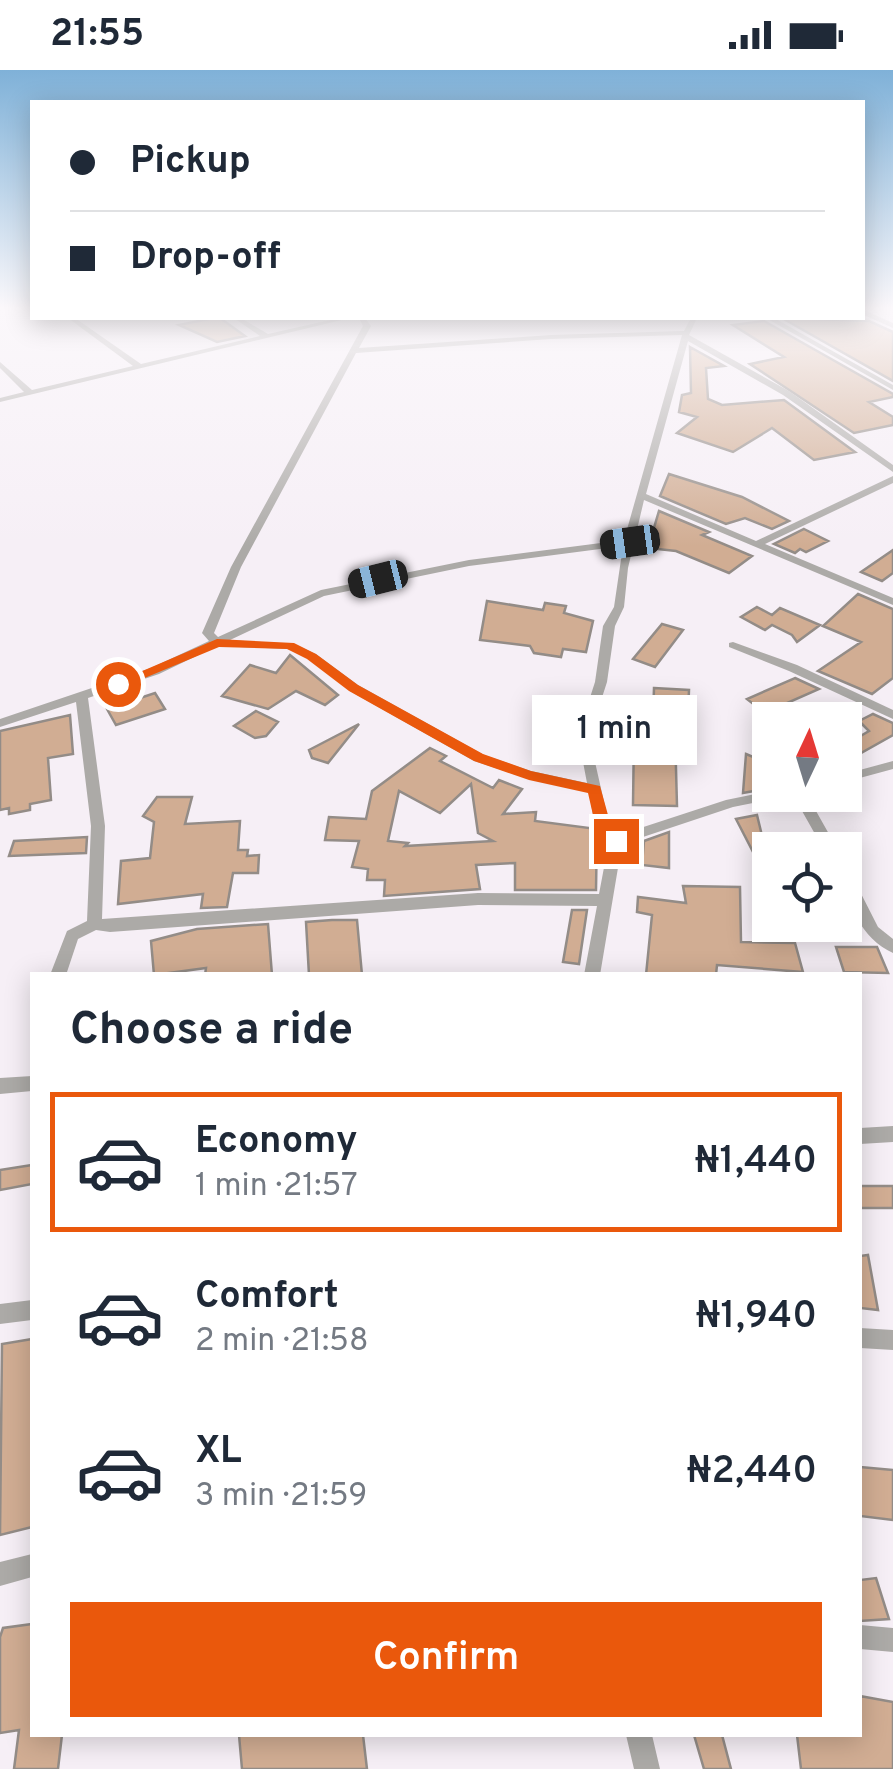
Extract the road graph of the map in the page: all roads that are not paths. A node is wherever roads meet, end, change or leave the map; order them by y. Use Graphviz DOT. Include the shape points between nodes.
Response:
graph roads {
  1 [pos="24,387"];
  2 [pos="53,387"];
  3 [pos="334,387"];
  4 [pos="672,387"];
  5 [pos="776,387"];
  6 [pos="30,393"];
  7 [pos="0,400"];
  8 [pos="893,470"];
  9 [pos="893,479"];
  10 [pos="642,496"];
  11 [pos="630,542"];
  12 [pos="755,545"];
  13 [pos="893,602"];
  14 [pos="217,643"];
  15 [pos="732,645"];
  16 [pos="82,698"];
  17 [pos="893,715"];
  18 [pos="0,723"];
  19 [pos="893,765"];
  20 [pos="862,773"];
  21 [pos="595,789"];
  22 [pos="752,799"];
  23 [pos="616,841"];
  24 [pos="607,900"];
  25 [pos="862,911"];
  26 [pos="94,924"];
  27 [pos="893,947"];
  28 [pos="59,972"];
  29 [pos="593,972"];
  30 [pos="30,1084"];
  31 [pos="0,1086"];
  32 [pos="893,1134"];
  33 [pos="862,1136"];
  34 [pos="30,1310"];
  35 [pos="0,1314"];
  36 [pos="862,1338"];
  37 [pos="893,1340"];
  38 [pos="30,1566"];
  39 [pos="0,1574"];
  40 [pos="862,1637"];
  41 [pos="893,1640"];
  42 [pos="639,1737"];
  43 [pos="647,1769"];
  1 -- 6 [label="street"];
  2 -- 6 [label="street"];
  3 -- 14 [label="street" via="236,567 208,632"];
  4 -- 10 [label="street"];
  5 -- 8 [label="street"];
  6 -- 7 [label="street"];
  9 -- 12 [label="street"];
  10 -- 11 [label="street"];
  10 -- 12 [label="street"];
  11 -- 14 [label="street" via="378,579 321,594"];
  11 -- 21 [label="street" via="590,716"];
  12 -- 13 [label="street"];
  14 -- 16 [label="street"];
  14 -- 21 [label="street" via="290,646 478,758"];
  15 -- 17 [label="street"];
  16 -- 18 [label="street"];
  16 -- 26 [label="street" via="98,826"];
  19 -- 20 [label="street"];
  21 -- 23 [label="street" via="600,815"];
  22 -- 23 [label="street"];
  23 -- 24 [label="street"];
  24 -- 26 [label="street" via="478,900"];
  24 -- 29 [label="street"];
  25 -- 27 [label="street" via="872,931"];
  26 -- 28 [label="street" via="72,935"];
  30 -- 31 [label="street"];
  32 -- 33 [label="street"];
  34 -- 35 [label="street"];
  36 -- 37 [label="street"];
  38 -- 39 [label="street"];
  40 -- 41 [label="street"];
  42 -- 43 [label="street"];
}
